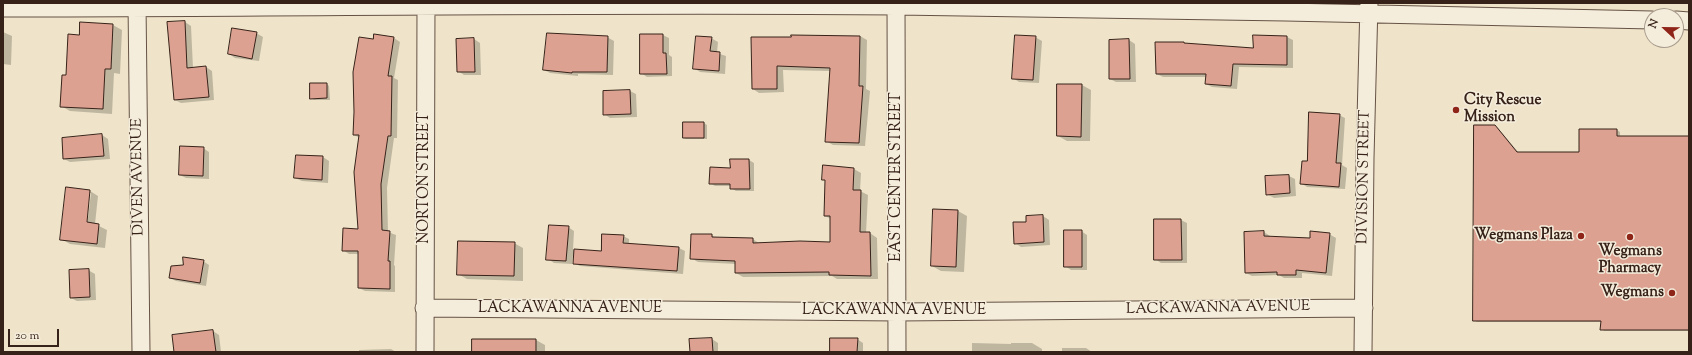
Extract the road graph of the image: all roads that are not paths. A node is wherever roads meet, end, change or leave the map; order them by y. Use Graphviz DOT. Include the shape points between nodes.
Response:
graph roads {
  1 [pos="426,4"];
  2 [pos="137,5"];
  3 [pos="896,5"];
  4 [pos="3,8"];
  5 [pos="1368,8"];
  6 [pos="1644,20"];
  7 [pos="424,308"];
  8 [pos="1364,308"];
  9 [pos="898,312"];
  10 [pos="141,352"];
  11 [pos="425,352"];
  12 [pos="897,352"];
  13 [pos="1363,352"];
  1 -- 2 [label="street"];
  1 -- 3 [label="street"];
  1 -- 7 [label="street, NORTON STREET"];
  2 -- 4 [label="street"];
  2 -- 10 [label="street, DIVEN AVENUE"];
  3 -- 5 [label="street"];
  3 -- 9 [label="street, EAST CENTER STREET"];
  5 -- 6 [label="street"];
  5 -- 8 [label="street, DIVISION STREET"];
  7 -- 9 [label="street, LACKAWANNA AVENUE"];
  7 -- 11 [label="street, NORTON STREET"];
  8 -- 9 [label="street, LACKAWANNA AVENUE"];
  8 -- 13 [label="street, DIVISION STREET"];
  9 -- 12 [label="street, EAST CENTER STREET"];
}
